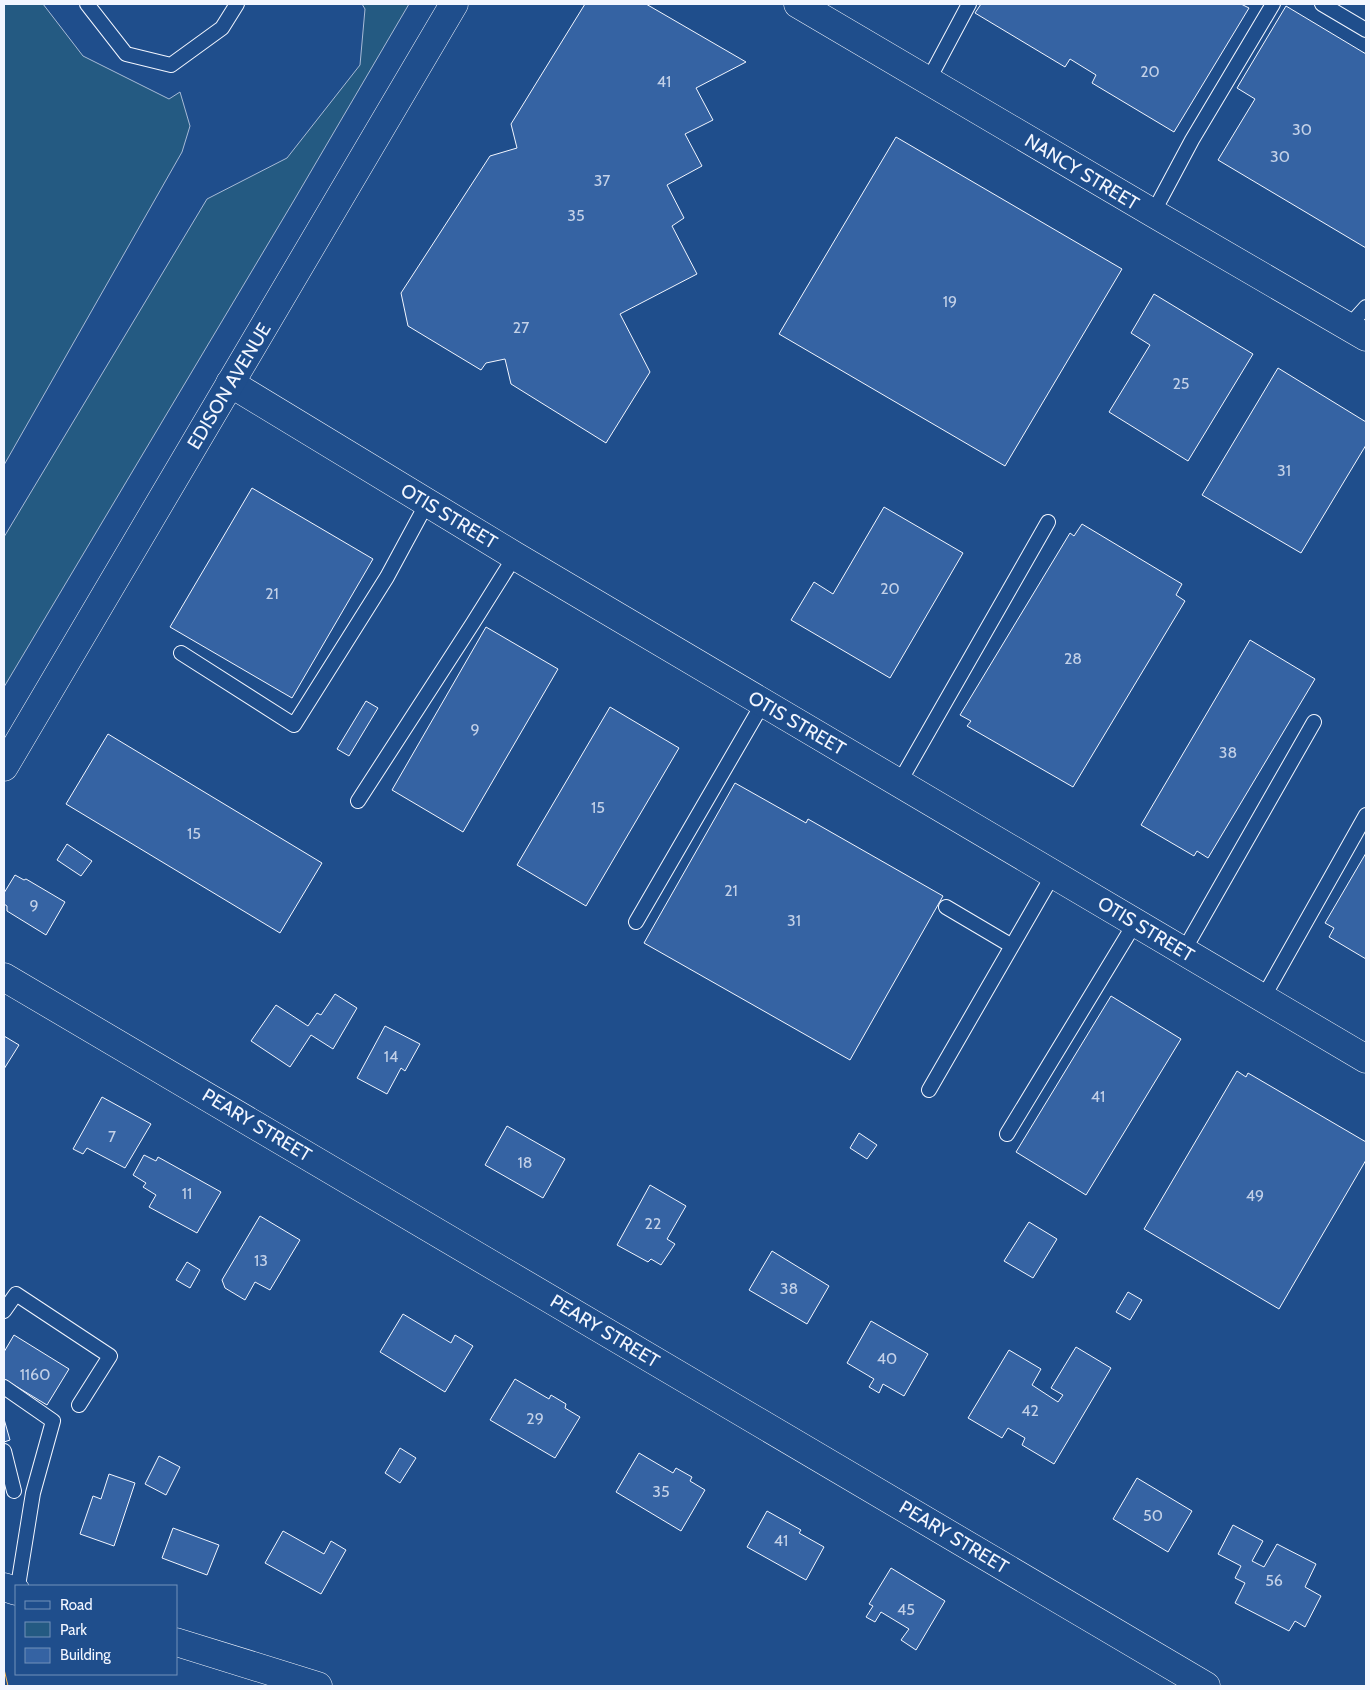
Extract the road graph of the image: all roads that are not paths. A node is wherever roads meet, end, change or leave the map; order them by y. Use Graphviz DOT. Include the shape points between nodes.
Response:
graph roads {
  1 [pos="87,4"];
  2 [pos="237,4"];
  3 [pos="454,4"];
  4 [pos="798,4"];
  5 [pos="969,4"];
  6 [pos="1273,4"];
  7 [pos="1322,4"];
  8 [pos="1366,30"];
  9 [pos="928,81"];
  10 [pos="1153,214"];
  11 [pos="1366,307"];
  12 [pos="1357,332"];
  13 [pos="230,383"];
  14 [pos="427,503"];
  15 [pos="1048,522"];
  16 [pos="514,556"];
  17 [pos="180,653"];
  18 [pos="763,703"];
  19 [pos="1314,722"];
  20 [pos="4,767"];
  21 [pos="899,783"];
  22 [pos="358,800"];
  23 [pos="1366,815"];
  24 [pos="1054,873"];
  25 [pos="946,907"];
  26 [pos="636,922"];
  27 [pos="1136,923"];
  28 [pos="1012,946"];
  29 [pos="1183,952"];
  30 [pos="4,977"];
  31 [pos="1263,998"];
  32 [pos="1366,1059"];
  33 [pos="929,1090"];
  34 [pos="1008,1134"];
  35 [pos="4,1311"];
  36 [pos="4,1387"];
  37 [pos="79,1405"];
  38 [pos="4,1451"];
  39 [pos="9,1491"];
  40 [pos="33,1493"];
  41 [pos="18,1585"];
  42 [pos="178,1643"];
  43 [pos="318,1686"];
  44 [pos="1206,1686"];
  1 -- 2 [label="lane" via="126,54 171,65 222,28"];
  3 -- 13 [label="street, EDISON AVENUE"];
  4 -- 9 [label="street, NANCY STREET"];
  5 -- 9 [label="lane"];
  6 -- 10 [label="lane" via="1192,140"];
  7 -- 8 [label="lane"];
  9 -- 10 [label="street, NANCY STREET"];
  10 -- 12 [label="street, NANCY STREET"];
  11 -- 12 [label="lane"];
  13 -- 14 [label="street, OTIS STREET"];
  13 -- 20 [label="street, EDISON AVENUE"];
  14 -- 16 [label="street, OTIS STREET"];
  14 -- 17 [label="lane" via="387,577 294,725"];
  15 -- 21 [label="lane"];
  16 -- 18 [label="street, OTIS STREET"];
  16 -- 22 [label="lane"];
  18 -- 21 [label="street, OTIS STREET"];
  18 -- 26 [label="lane"];
  19 -- 29 [label="lane"];
  21 -- 24 [label="street, OTIS STREET"];
  23 -- 31 [label="lane"];
  24 -- 27 [label="street, OTIS STREET"];
  24 -- 28 [label="lane"];
  25 -- 28 [label="lane"];
  27 -- 29 [label="street, OTIS STREET"];
  27 -- 34 [label="lane"];
  28 -- 33 [label="lane"];
  29 -- 31 [label="street, OTIS STREET"];
  30 -- 44 [label="street, PEARY STREET"];
  31 -- 32 [label="street, OTIS STREET"];
  35 -- 37 [label="lane" via="16,1294 110,1356"];
  36 -- 40 [label="lane" via="53,1420"];
  38 -- 39 [label="lane"];
  39 -- 40 [label="lane"];
  40 -- 41 [label="lane"];
  42 -- 43 [label="street"];
}
